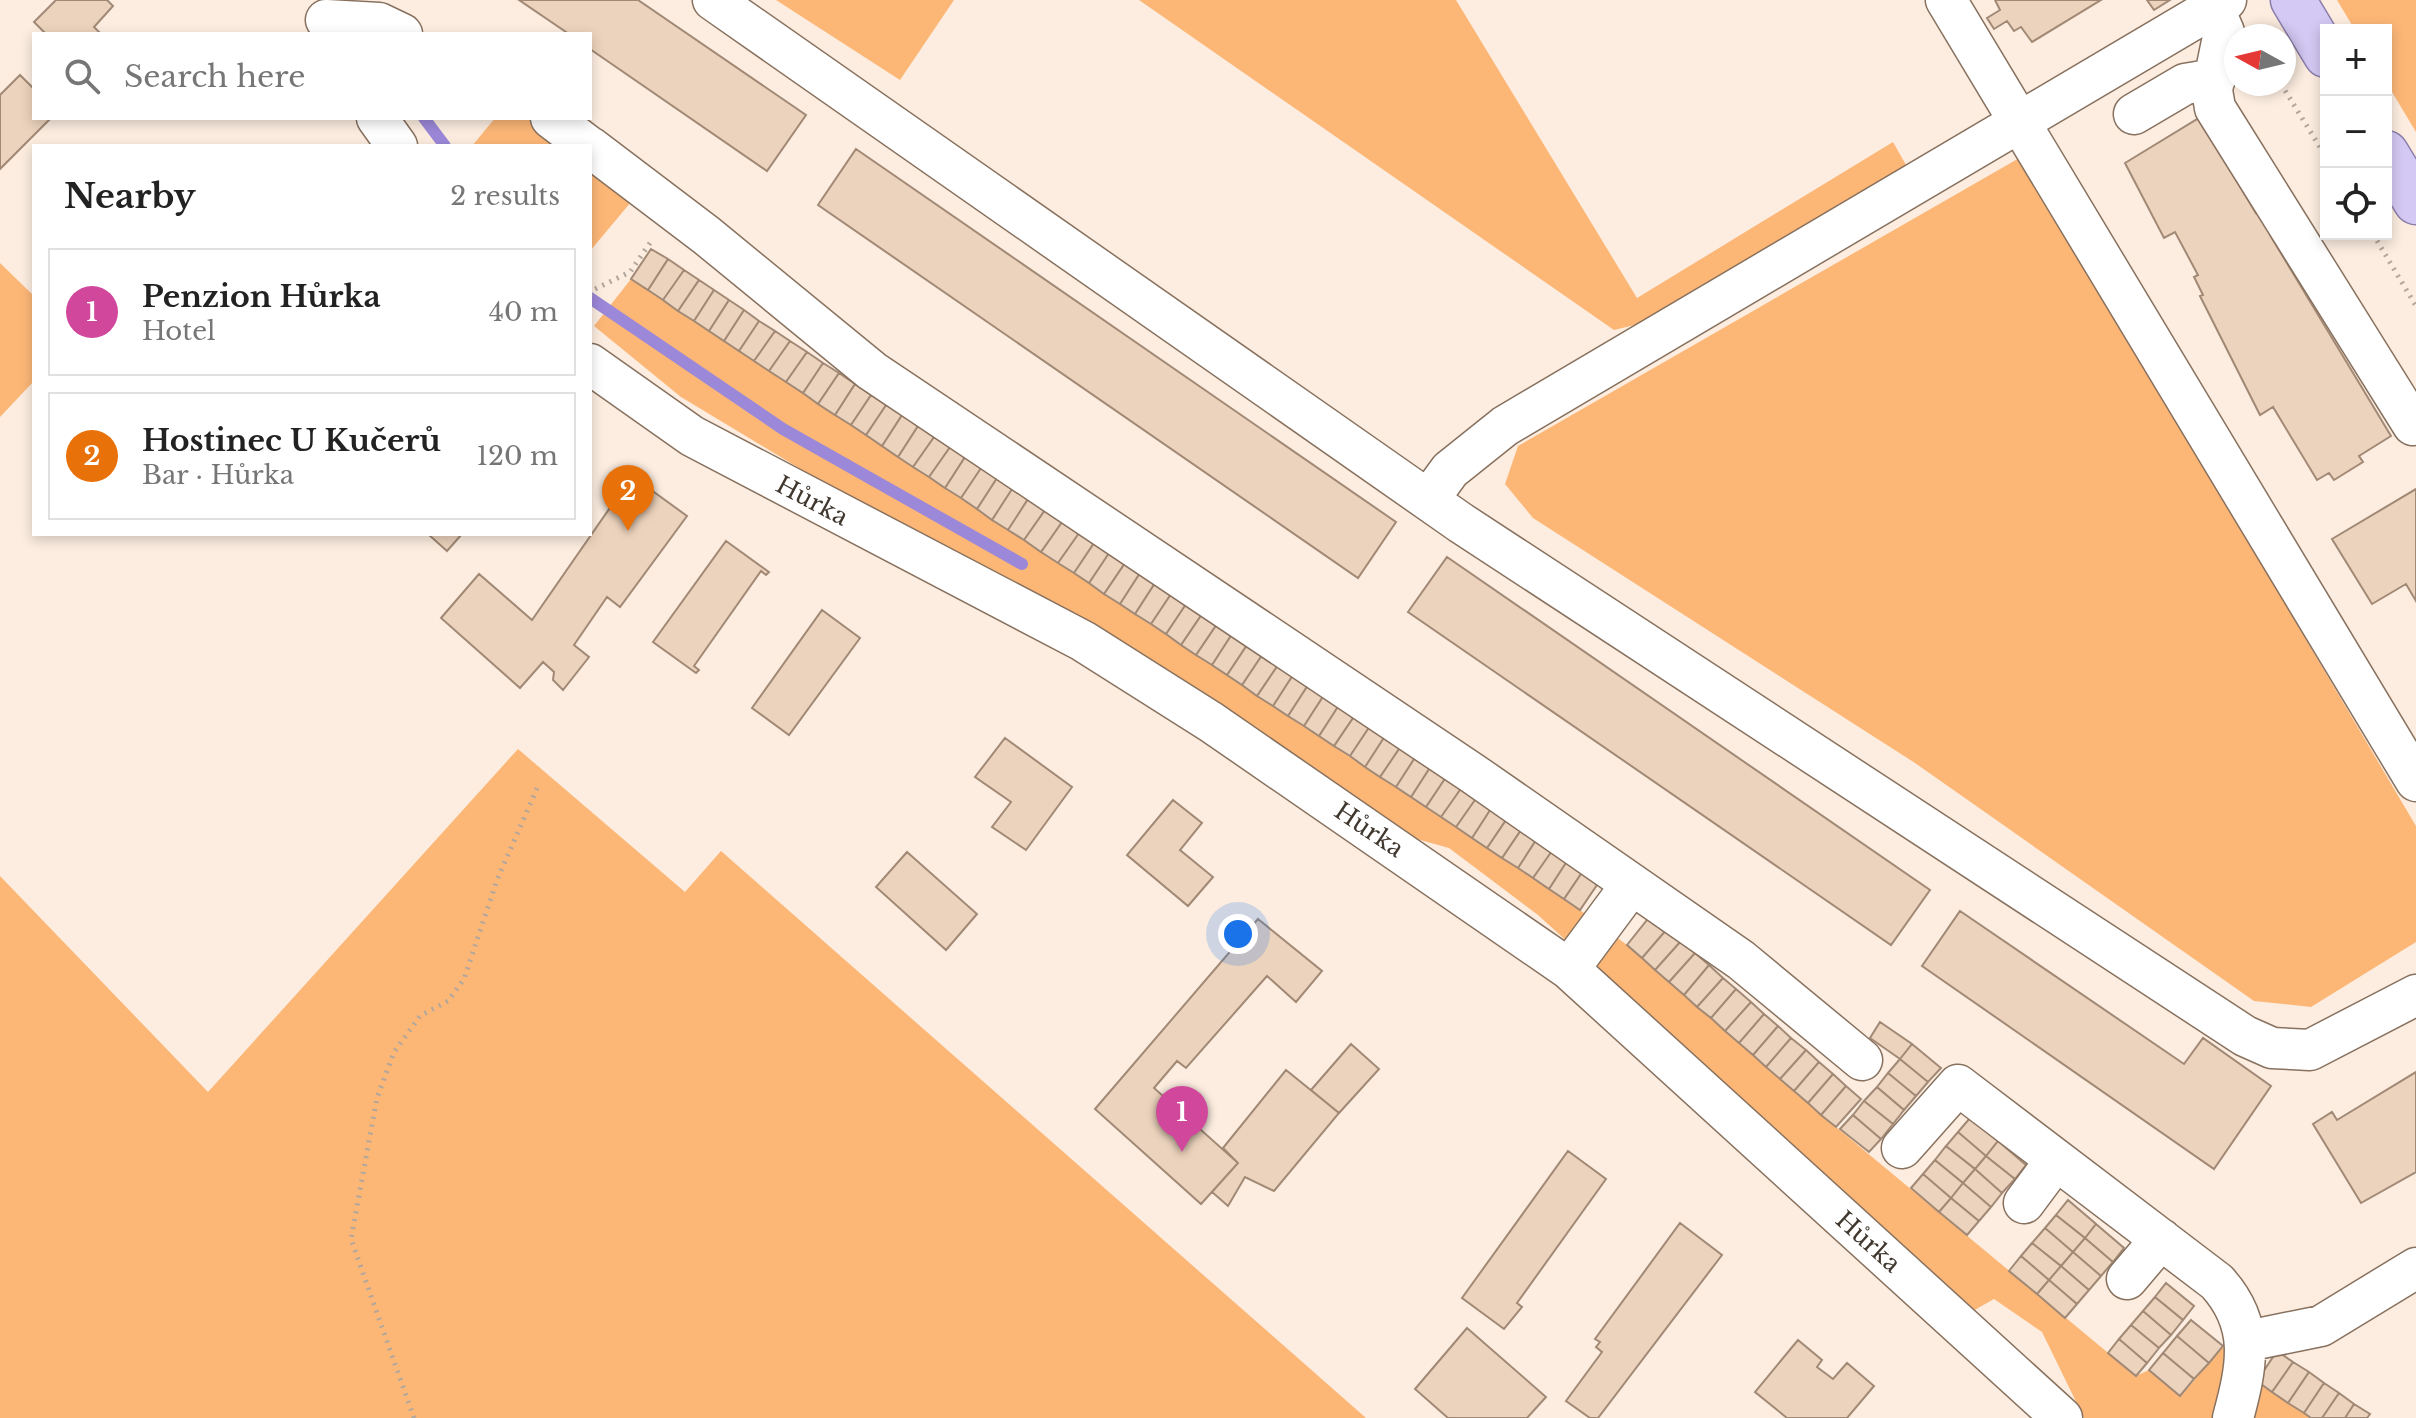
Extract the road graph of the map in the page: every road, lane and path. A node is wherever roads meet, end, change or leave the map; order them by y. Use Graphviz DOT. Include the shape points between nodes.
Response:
graph roads {
  1 [pos="713,0"];
  2 [pos="1946,0"];
  3 [pos="2293,0"];
  4 [pos="2219,3"];
  5 [pos="325,18"];
  6 [pos="398,32"];
  7 [pos="2320,45"];
  8 [pos="2215,79"];
  9 [pos="2288,96"];
  10 [pos="2134,114"];
  11 [pos="378,120"];
  12 [pos="554,120"];
  13 [pos="2021,121"];
  14 [pos="396,144"];
  15 [pos="585,144"];
  16 [pos="2320,147"];
  17 [pos="592,149"];
  18 [pos="2392,163"];
  19 [pos="2416,202"];
  20 [pos="680,215"];
  21 [pos="2377,240"];
  22 [pos="592,293"];
  23 [pos="2416,306"];
  24 [pos="592,365"];
  25 [pos="2413,425"];
  26 [pos="1428,500"];
  27 [pos="2416,781"];
  28 [pos="538,786"];
  29 [pos="1632,884"];
  30 [pos="1569,969"];
  31 [pos="2416,995"];
  32 [pos="1862,1060"];
  33 [pos="1902,1148"];
  34 [pos="2056,1160"];
  35 [pos="2024,1203"];
  36 [pos="2161,1239"];
  37 [pos="2416,1268"];
  38 [pos="2127,1279"];
  39 [pos="2247,1341"];
  40 [pos="414,1418"];
  41 [pos="2062,1418"];
  42 [pos="2233,1418"];
  1 -- 26 [label="street"];
  2 -- 13 [label="street"];
  3 -- 7 [label="main road"];
  4 -- 8 [label="street" via="2224,32"];
  4 -- 13 [label="street"];
  5 -- 6 [label="street" via="379,23"];
  8 -- 10 [label="street" via="2185,84"];
  8 -- 25 [label="street" via="2215,108"];
  9 -- 16 [label="path"];
  11 -- 14 [label="street"];
  12 -- 15 [label="street"];
  13 -- 26 [label="street" via="1505,426 1450,470"];
  13 -- 27 [label="street"];
  17 -- 20 [label="street"];
  18 -- 19 [label="main road"];
  20 -- 22 [label="path" via="668,232 647,245 630,272"];
  20 -- 29 [label="street" via="872,371"];
  21 -- 23 [label="path"];
  24 -- 30 [label="street, Hůrka" via="692,436 1083,641 1211,722"];
  26 -- 31 [label="street" via="2245,1036 2272,1048 2310,1050"];
  28 -- 40 [label="path" via="497,880 464,979 448,1001 420,1016 394,1052 377,1098 351,1239"];
  29 -- 30 [label="street"];
  29 -- 32 [label="street" via="1741,960"];
  30 -- 41 [label="street, Hůrka"];
  33 -- 34 [label="street" via="1958,1085"];
  34 -- 35 [label="street"];
  34 -- 36 [label="street"];
  36 -- 38 [label="street"];
  36 -- 39 [label="street" via="2231,1297"];
  37 -- 39 [label="street" via="2321,1326"];
  39 -- 42 [label="street"];
}
